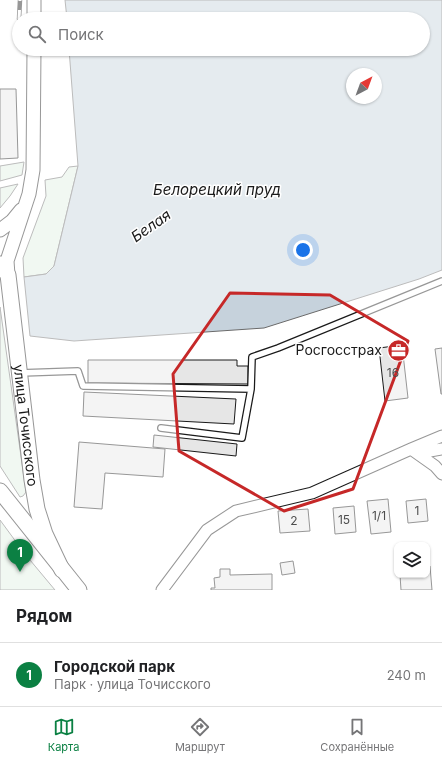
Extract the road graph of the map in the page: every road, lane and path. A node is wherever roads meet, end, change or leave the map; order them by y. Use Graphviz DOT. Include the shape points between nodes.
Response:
graph roads {
  1 [pos="34,0"];
  2 [pos="34,12"];
  3 [pos="34,56"];
  4 [pos="23,207"];
  5 [pos="0,230"];
  6 [pos="4,270"];
  7 [pos="442,281"];
  8 [pos="20,373"];
  9 [pos="251,389"];
  10 [pos="161,428"];
  11 [pos="442,436"];
  12 [pos="411,449"];
  13 [pos="442,449"];
  14 [pos="442,474"];
  15 [pos="0,491"];
  16 [pos="62,570"];
  17 [pos="78,590"];
  18 [pos="162,590"];
  1 -- 2 [label="street"];
  3 -- 4 [label="street, улица Точисского" via="33,170 29,194"];
  4 -- 5 [label="street"];
  4 -- 6 [label="street, улица Точисского"];
  6 -- 8 [label="main road, улица Точисского"];
  7 -- 9 [label="lane" via="252,357"];
  8 -- 9 [label="lane" via="78,371 83,386"];
  8 -- 16 [label="main road, улица Точисского" via="37,509 45,534"];
  9 -- 10 [label="lane" via="242,438"];
  11 -- 12 [label="street"];
  12 -- 13 [label="street" via="430,452"];
  12 -- 14 [label="street" via="436,466"];
  12 -- 18 [label="street" via="312,493 236,511 207,530"];
  15 -- 16 [label="main road, улица Точисского"];
  16 -- 17 [label="main road, улица Точисского"];
}
